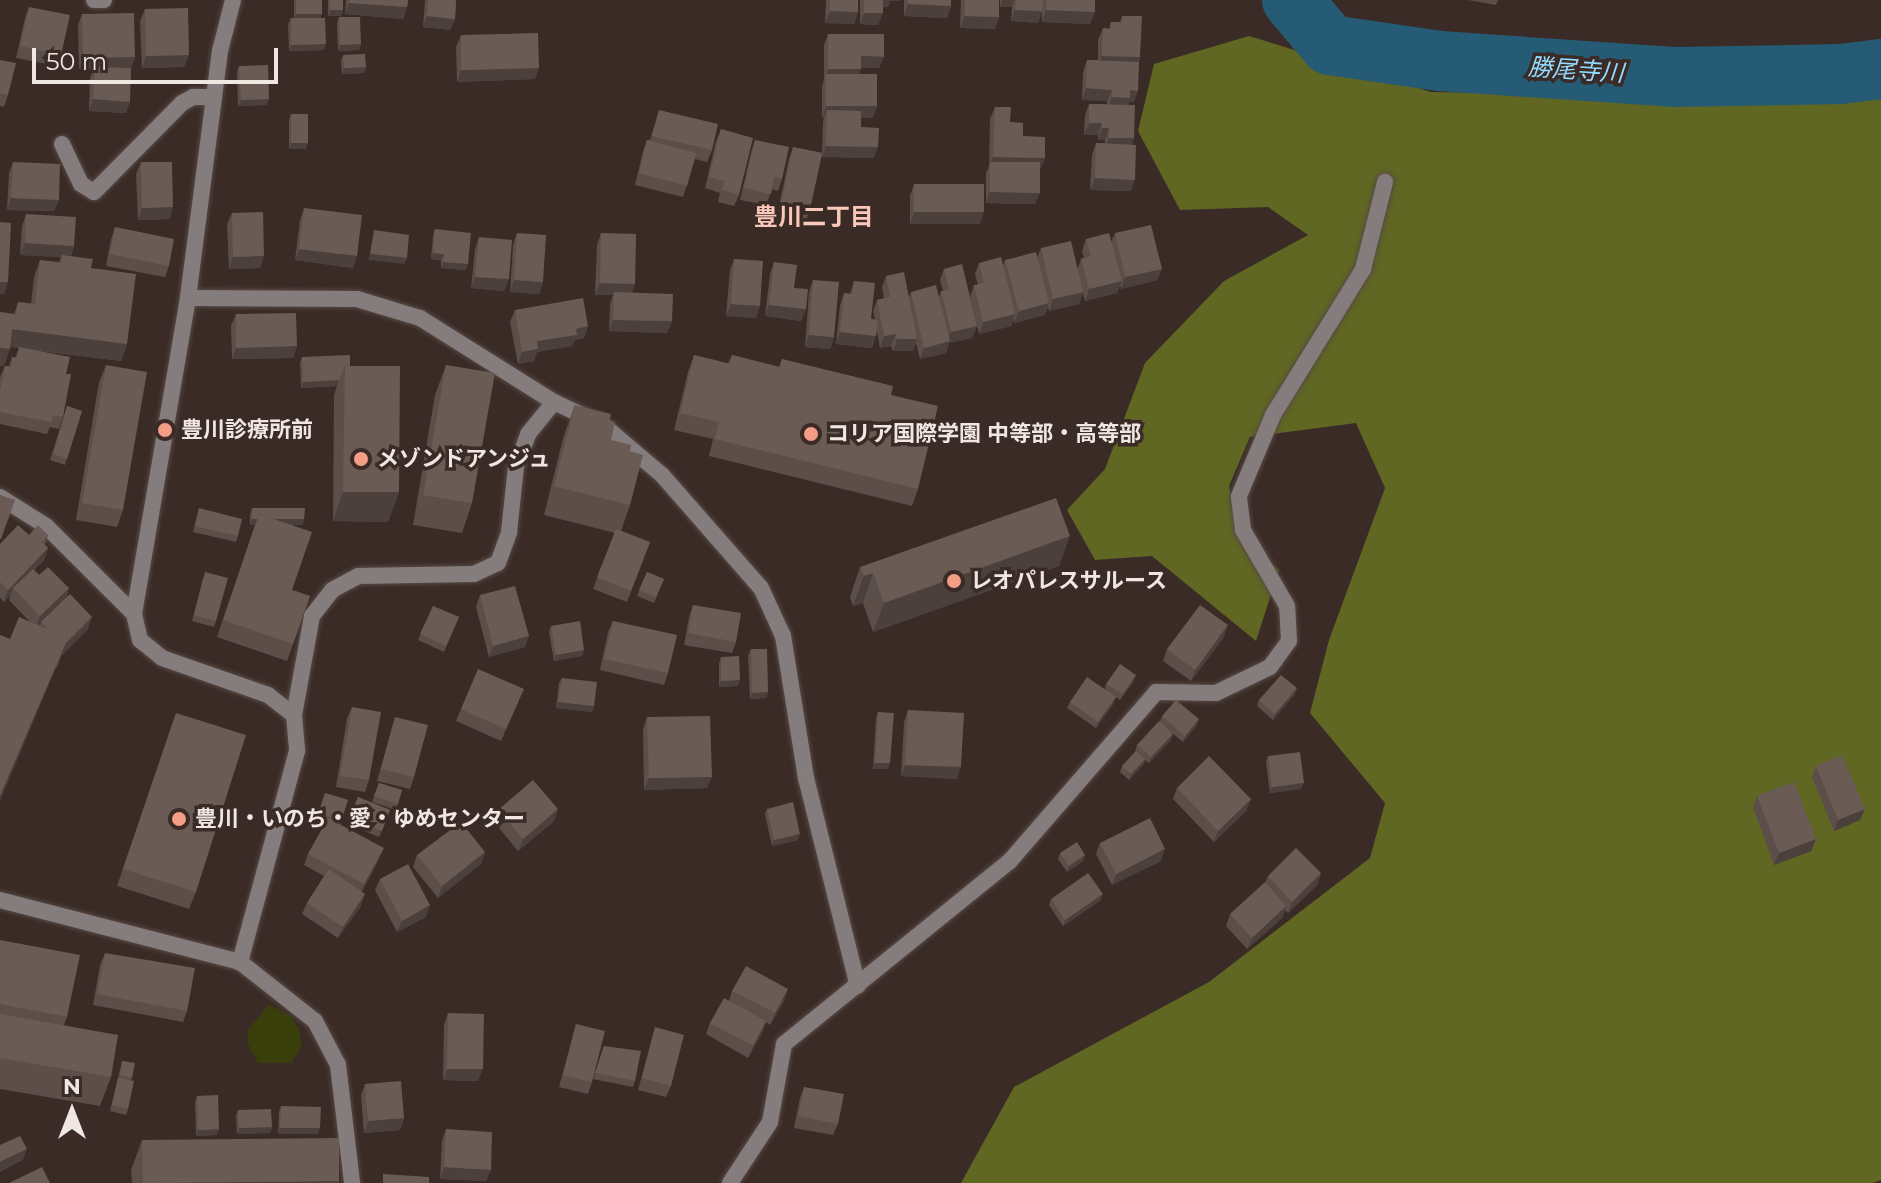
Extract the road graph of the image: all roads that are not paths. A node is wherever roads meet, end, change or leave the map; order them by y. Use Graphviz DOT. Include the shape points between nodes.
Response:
graph roads {
  1 [pos="94,0"];
  2 [pos="104,0"];
  3 [pos="233,0"];
  4 [pos="214,97"];
  5 [pos="62,144"];
  6 [pos="1385,182"];
  7 [pos="188,298"];
  8 [pos="554,402"];
  9 [pos="0,497"];
  10 [pos="134,614"];
  11 [pos="294,715"];
  12 [pos="0,900"];
  13 [pos="240,962"];
  14 [pos="858,986"];
  15 [pos="352,1183"];
  16 [pos="730,1183"];
  1 -- 2 [label="street"];
  3 -- 4 [label="street"];
  4 -- 5 [label="street" via="182,103 94,192 81,184"];
  4 -- 7 [label="street"];
  6 -- 14 [label="street" via="1363,269 1273,415 1239,496 1243,530 1287,606 1289,641 1270,667 1216,693 1156,692 1009,862"];
  7 -- 8 [label="street" via="357,299 420,318"];
  7 -- 10 [label="street"];
  8 -- 11 [label="street" via="528,434 516,466 509,532 498,563 474,574 358,576 332,590 312,616"];
  8 -- 14 [label="street" via="603,425 662,475 761,588 783,636 806,778"];
  9 -- 10 [label="street" via="46,526"];
  10 -- 11 [label="street" via="140,640 162,658 268,695"];
  11 -- 13 [label="street" via="297,751"];
  12 -- 13 [label="street"];
  13 -- 15 [label="street" via="315,1021 338,1065"];
  14 -- 16 [label="street" via="784,1044 770,1122"];
}
